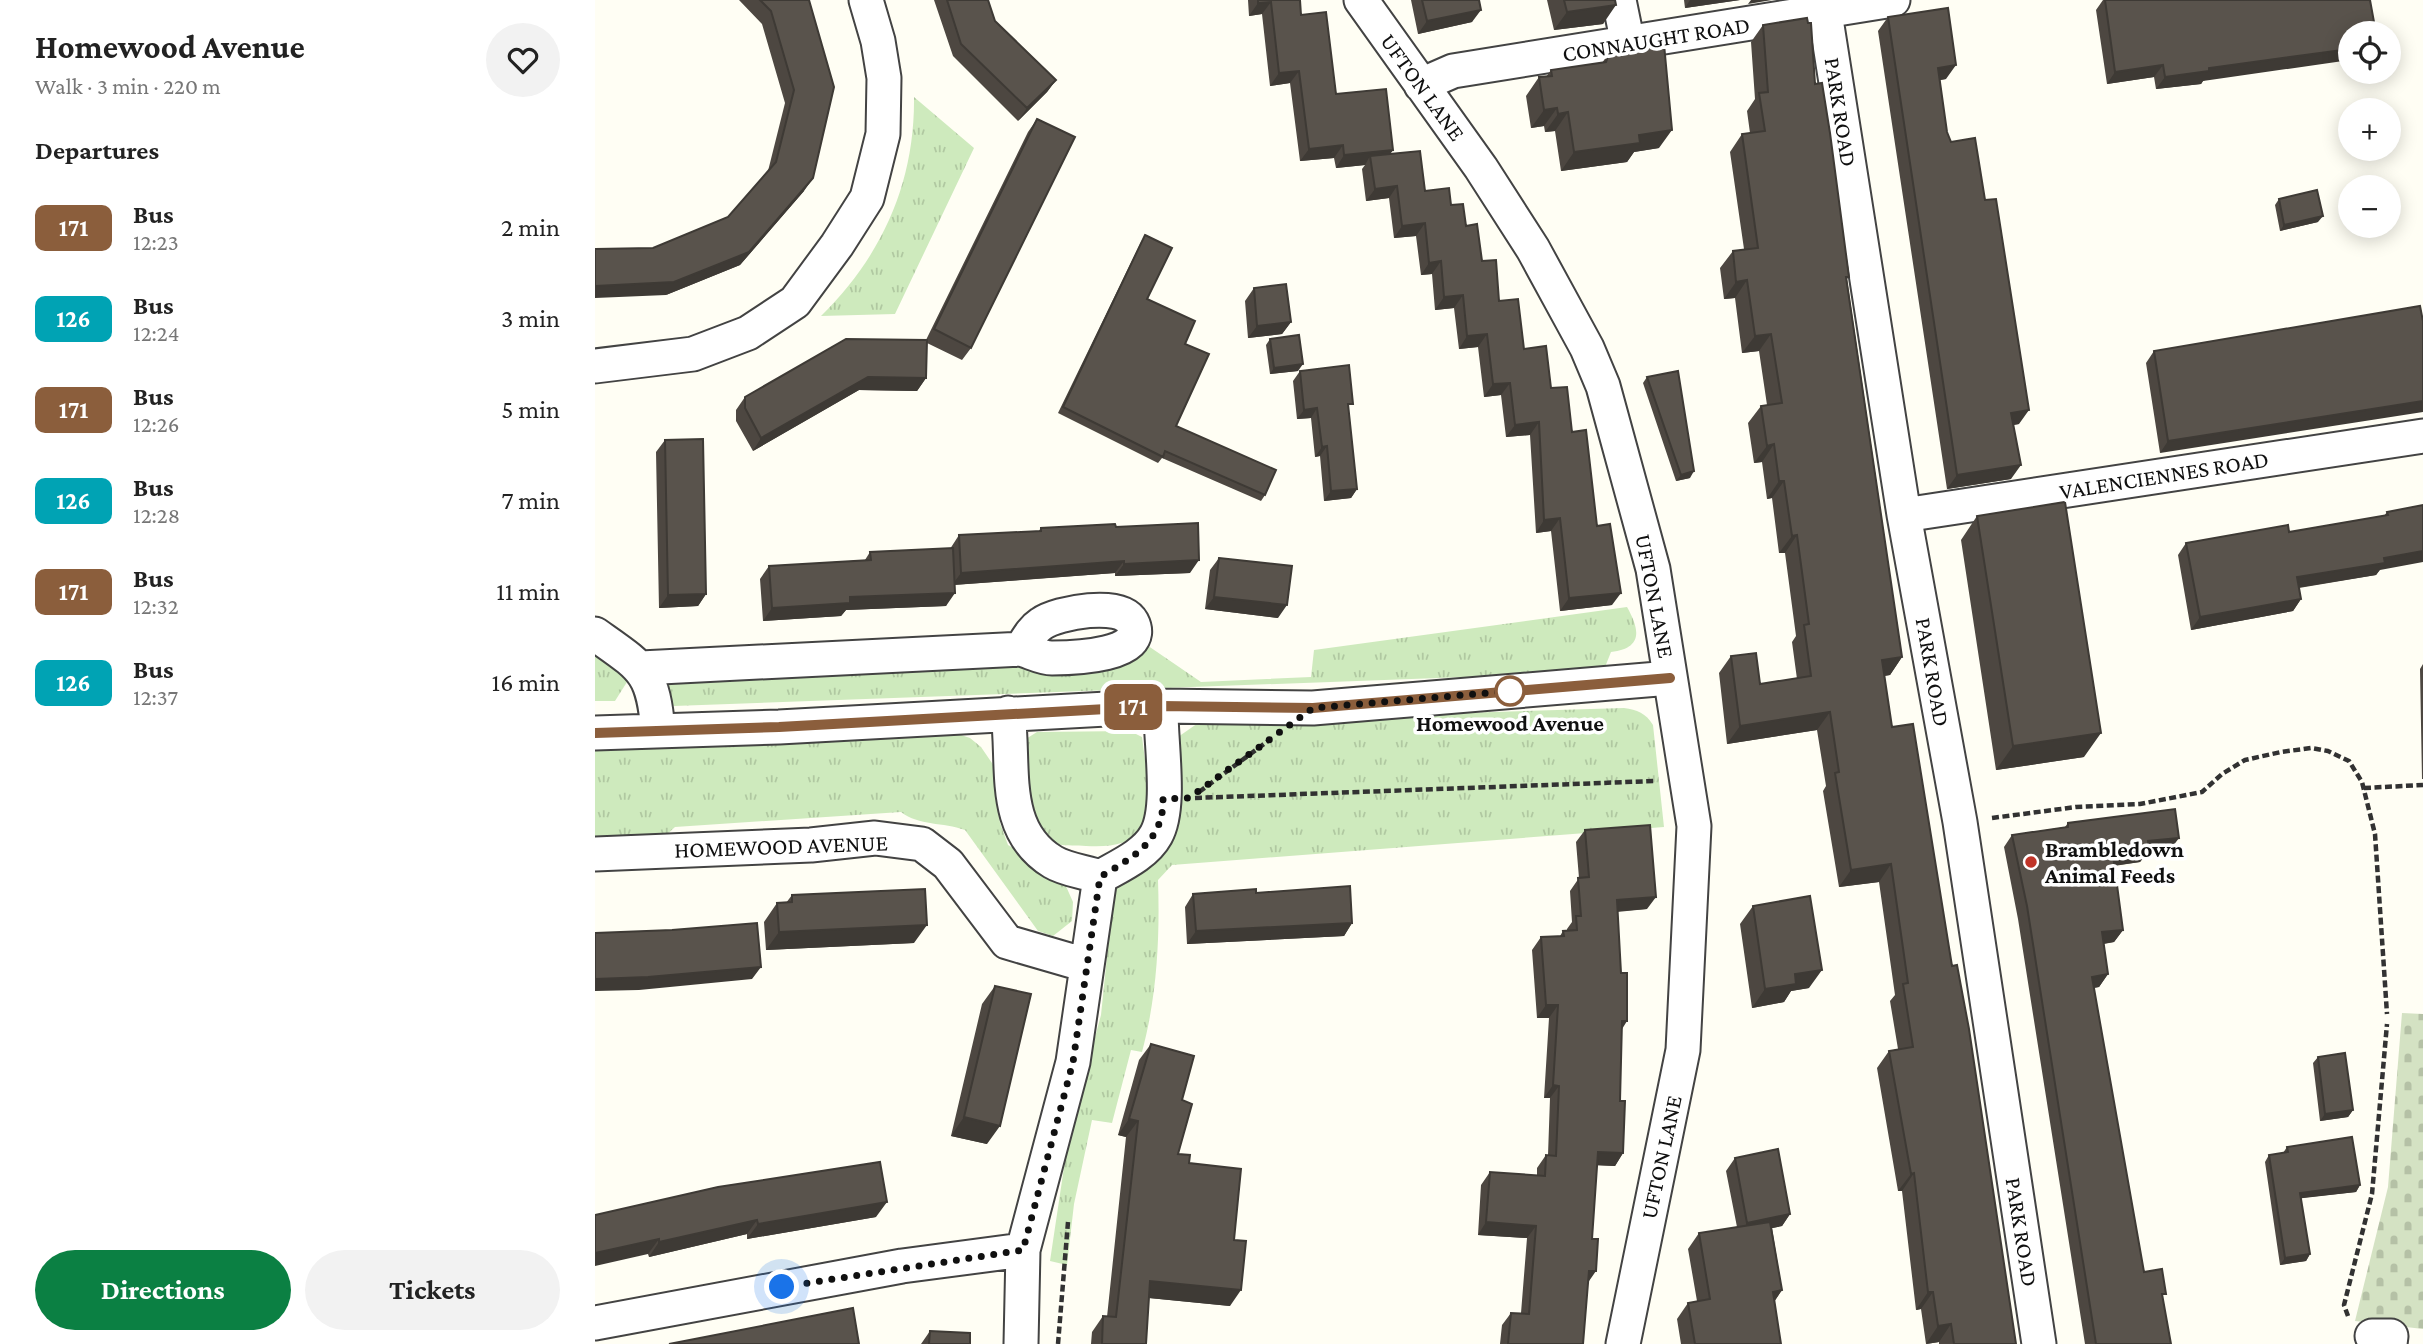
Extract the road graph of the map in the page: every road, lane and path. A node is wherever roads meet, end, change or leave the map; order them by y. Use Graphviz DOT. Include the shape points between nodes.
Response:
graph roads {
  1 [pos="866,0"];
  2 [pos="1361,0"];
  3 [pos="1619,0"];
  4 [pos="1893,0"];
  5 [pos="1824,6"];
  6 [pos="1628,44"];
  7 [pos="1421,85"];
  8 [pos="595,366"];
  9 [pos="2423,436"];
  10 [pos="1905,515"];
  11 [pos="595,634"];
  12 [pos="1021,649"];
  13 [pos="641,668"];
  14 [pos="1670,678"];
  15 [pos="1161,706"];
  16 [pos="1313,708"];
  17 [pos="1008,713"];
  18 [pos="658,731"];
  19 [pos="595,733"];
  20 [pos="1688,779"];
  21 [pos="2423,785"];
  22 [pos="2364,788"];
  23 [pos="1959,822"];
  24 [pos="595,854"];
  25 [pos="1100,877"];
  26 [pos="1086,965"];
  27 [pos="2386,1014"];
  28 [pos="2387,1024"];
  29 [pos="1023,1250"];
  30 [pos="595,1323"];
  31 [pos="2381,1340"];
  32 [pos="1021,1344"];
  33 [pos="1623,1344"];
  34 [pos="2039,1344"];
  1 -- 8 [label="street" via="884,78 883,134 867,198 795,302 748,333 693,354"];
  2 -- 7 [label="street, UFTON LANE"];
  3 -- 6 [label="street"];
  4 -- 5 [label="street, CONNAUGHT ROAD"];
  5 -- 6 [label="street, CONNAUGHT ROAD"];
  5 -- 10 [label="street, PARK ROAD"];
  6 -- 7 [label="street, CONNAUGHT ROAD" via="1453,71"];
  7 -- 14 [label="street, UFTON LANE" via="1533,249 1587,348 1617,433 1653,569"];
  9 -- 10 [label="street, VALENCIENNES ROAD"];
  10 -- 23 [label="street, PARK ROAD"];
  11 -- 13 [label="street"];
  12 -- 13 [label="street"];
  13 -- 18 [label="street" via="655,694"];
  14 -- 16 [label="street"];
  14 -- 20 [label="street, UFTON LANE"];
  15 -- 16 [label="street"];
  15 -- 17 [label="street"];
  15 -- 25 [label="street" via="1163,808 1156,835 1133,858"];
  16 -- 20 [label="path" via="1189,798"];
  17 -- 18 [label="street"];
  17 -- 25 [label="street" via="1017,822 1031,846 1056,864"];
  18 -- 19 [label="street"];
  20 -- 33 [label="street, UFTON LANE" via="1694,826 1683,1049"];
  21 -- 22 [label="path"];
  22 -- 23 [label="path" via="2349,761 2311,748 2245,760 2202,792 2140,804"];
  22 -- 27 [label="path" via="2375,834"];
  23 -- 34 [label="street, PARK ROAD"];
  24 -- 26 [label="street, HOMEWOOD AVENUE" via="875,838 922,844 948,864 1007,942"];
  25 -- 26 [label="street"];
  26 -- 29 [label="street" via="1073,1062"];
  28 -- 31 [label="path" via="2372,1194 2344,1305 2351,1326"];
  29 -- 30 [label="street" via="876,1270"];
  29 -- 32 [label="street"];
}
